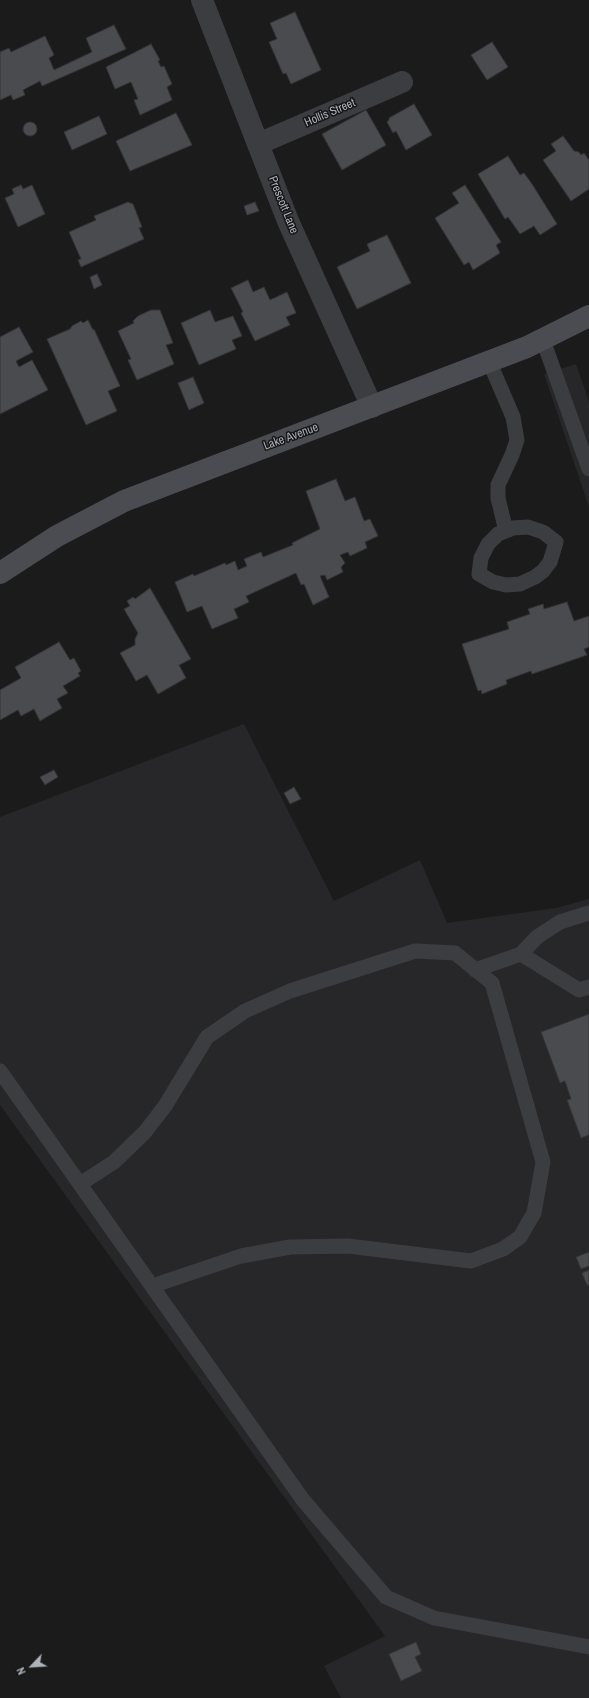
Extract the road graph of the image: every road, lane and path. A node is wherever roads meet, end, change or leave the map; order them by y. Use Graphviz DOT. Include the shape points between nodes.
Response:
graph roads {
  1 [pos="202,0"];
  2 [pos="402,82"];
  3 [pos="258,144"];
  4 [pos="589,316"];
  5 [pos="543,340"];
  6 [pos="490,361"];
  7 [pos="372,407"];
  8 [pos="589,469"];
  9 [pos="506,531"];
  10 [pos="0,573"];
  11 [pos="589,913"];
  12 [pos="521,954"];
  13 [pos="475,970"];
  14 [pos="589,987"];
  15 [pos="0,1071"];
  16 [pos="80,1184"];
  17 [pos="152,1286"];
  18 [pos="589,1647"];
  1 -- 3 [label="street, Prescott Lane"];
  2 -- 3 [label="street, Hollis Street"];
  3 -- 7 [label="street, Prescott Lane" via="288,221"];
  4 -- 5 [label="main road, Lake Avenue"];
  5 -- 6 [label="main road, Lake Avenue"];
  5 -- 8 [label="lane"];
  6 -- 7 [label="main road, Lake Avenue"];
  6 -- 9 [label="lane" via="513,417 517,440 498,485 498,498"];
  7 -- 10 [label="main road, Lake Avenue" via="124,501 57,536"];
  9 -- 9 [label="lane" via="528,527 542,532 556,542 550,562 543,571 520,584 498,584 479,574 481,558 488,544 498,534"];
  11 -- 12 [label="lane" via="560,922 536,938"];
  12 -- 13 [label="lane"];
  12 -- 14 [label="lane" via="579,990"];
  13 -- 16 [label="lane" via="455,953 415,951 290,991 245,1011 207,1037 165,1106 145,1132 114,1162"];
  13 -- 17 [label="lane" via="492,983 543,1162 534,1213 520,1237 503,1249 471,1261 348,1246 290,1247 241,1256"];
  15 -- 16 [label="lane"];
  16 -- 17 [label="lane"];
  17 -- 18 [label="lane" via="303,1500 386,1597 434,1618"];
}
